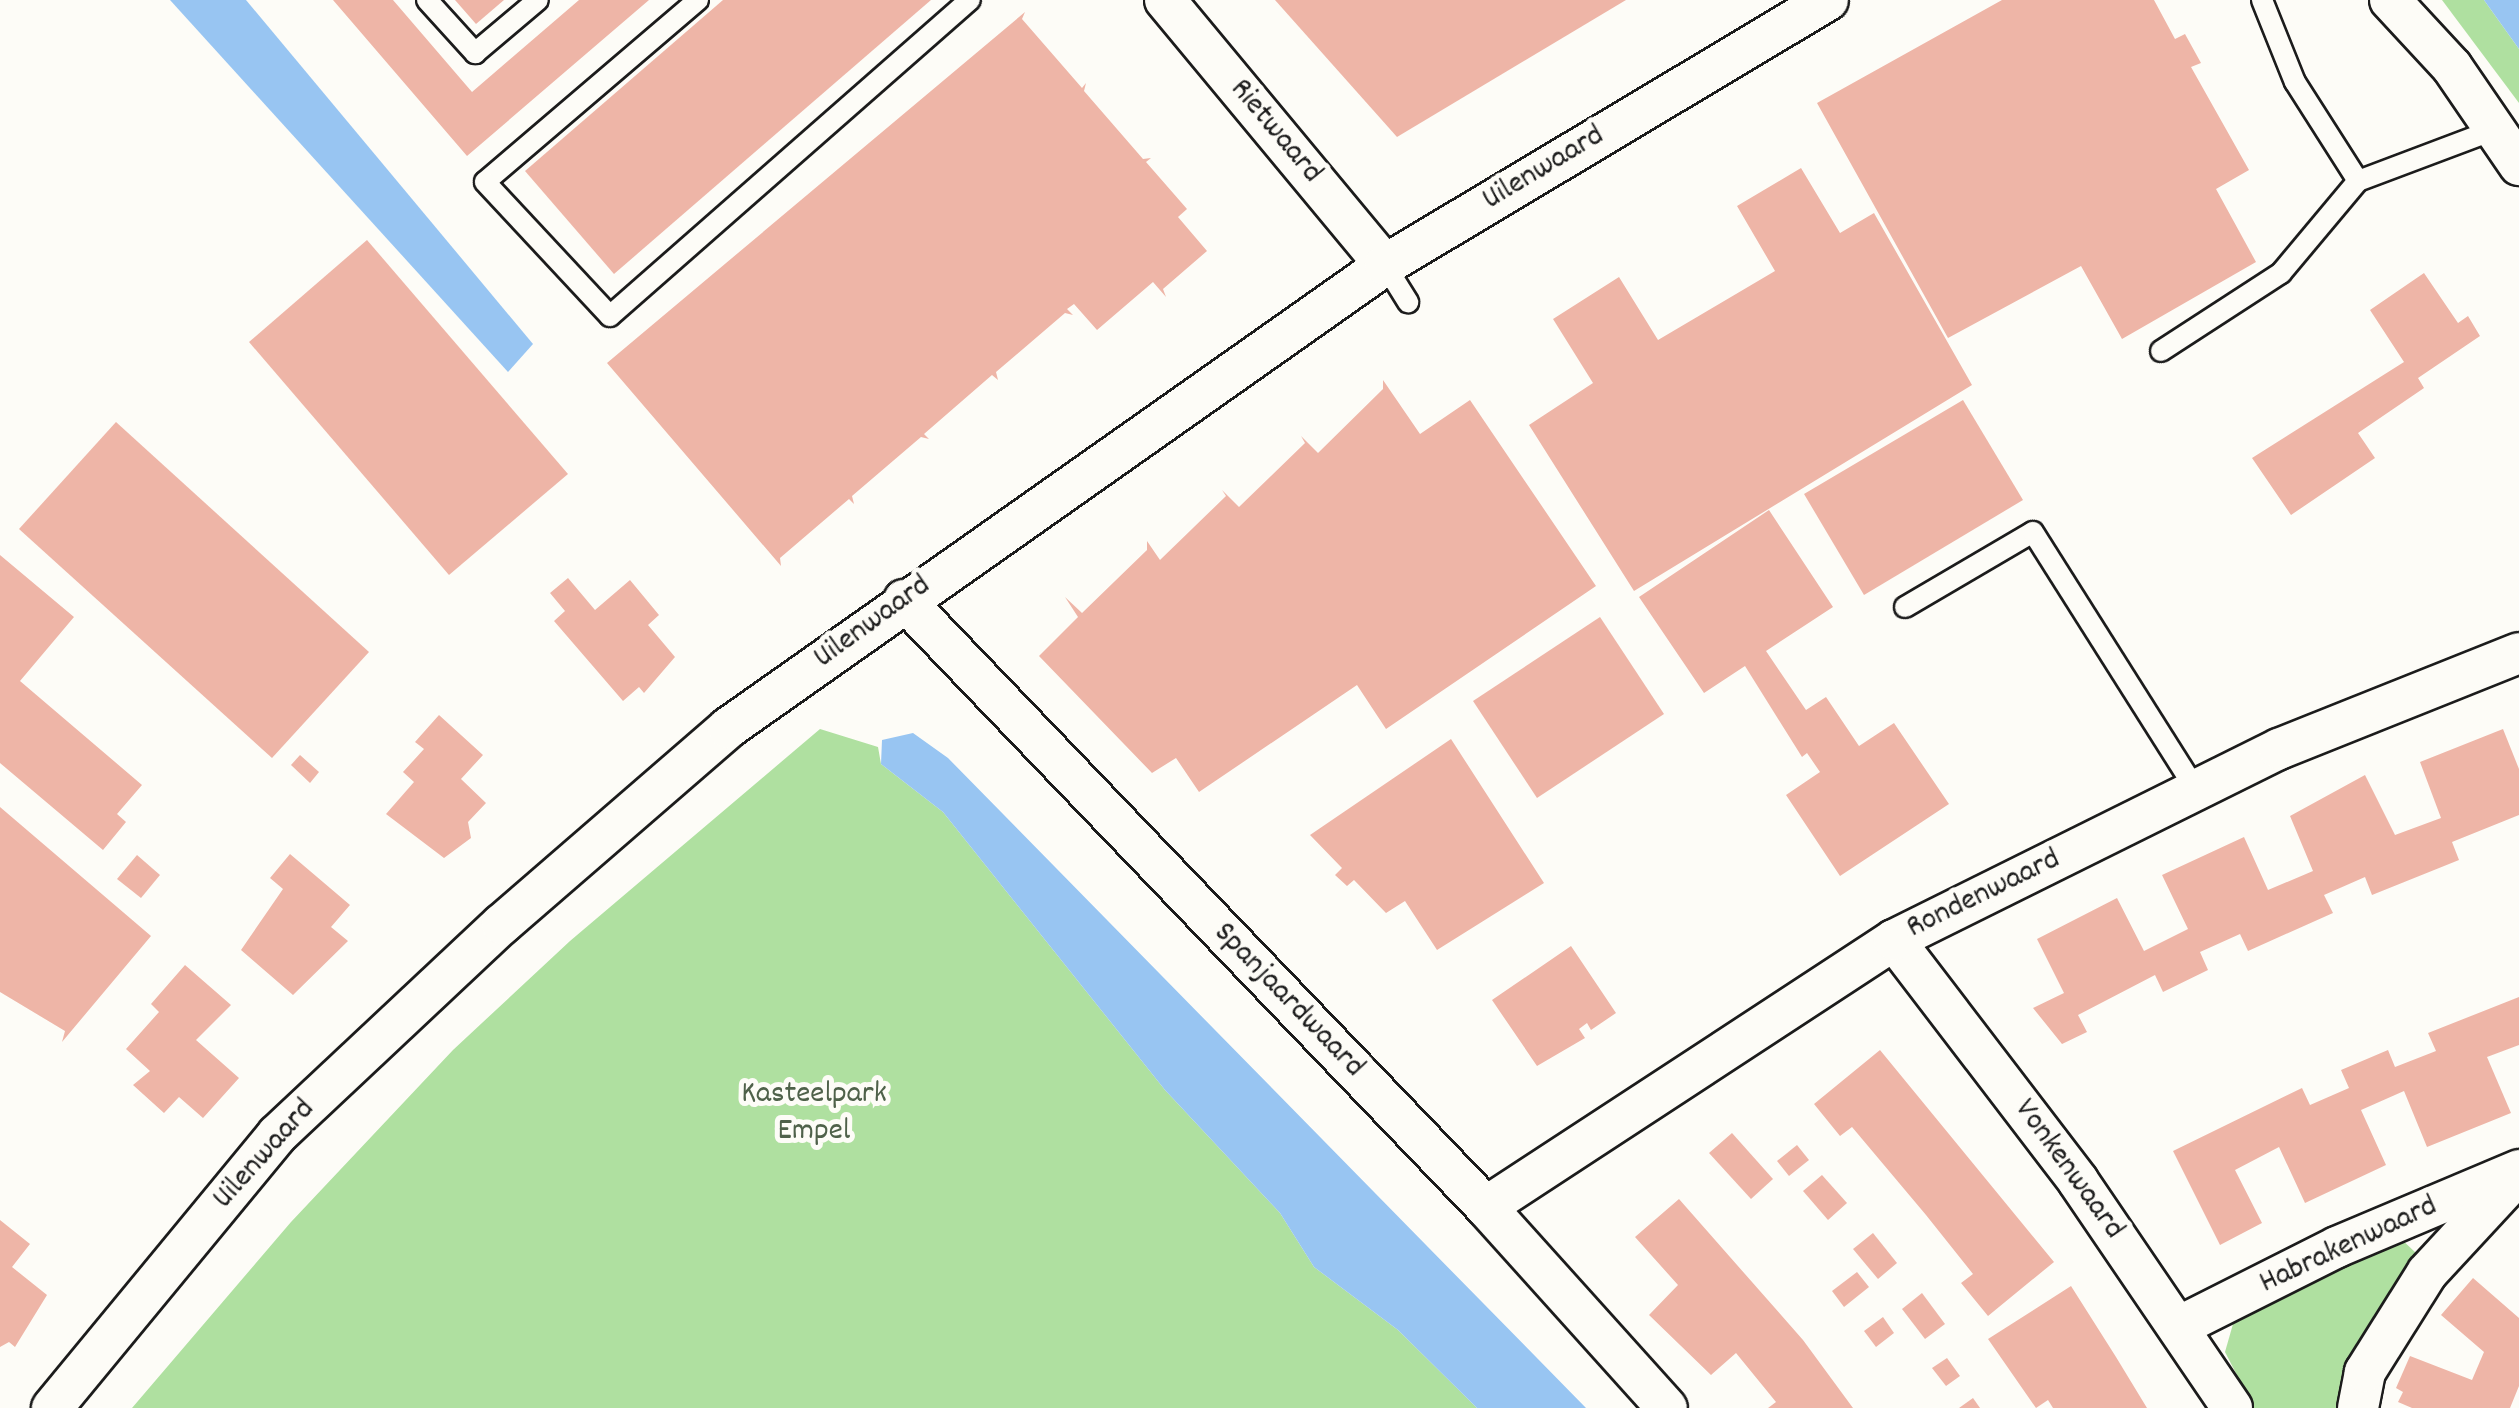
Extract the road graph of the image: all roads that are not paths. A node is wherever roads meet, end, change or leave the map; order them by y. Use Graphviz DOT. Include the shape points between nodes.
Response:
graph roads {
  1 [pos="427,0"];
  2 [pos="538,0"];
  3 [pos="698,0"];
  4 [pos="970,0"];
  5 [pos="1166,0"];
  6 [pos="1828,0"];
  7 [pos="2262,0"];
  8 [pos="2390,0"];
  9 [pos="2494,130"];
  10 [pos="2519,165"];
  11 [pos="2358,181"];
  12 [pos="1386,265"];
  13 [pos="1408,302"];
  14 [pos="2161,351"];
  15 [pos="904,600"];
  16 [pos="1905,607"];
  17 [pos="2519,652"];
  18 [pos="2196,790"];
  19 [pos="1894,940"];
  20 [pos="2519,1172"];
  21 [pos="1486,1207"];
  22 [pos="2180,1326"];
  23 [pos="52,1408"];
  24 [pos="1667,1408"];
  25 [pos="2232,1408"];
  26 [pos="2358,1408"];
  1 -- 2 [label="lane" via="475,53"];
  3 -- 4 [label="lane" via="485,182 610,316"];
  5 -- 12 [label="street, Rietwaard"];
  6 -- 12 [label="street, Uilenwaard"];
  7 -- 11 [label="lane" via="2295,82"];
  8 -- 9 [label="street" via="2452,67"];
  9 -- 10 [label="street"];
  9 -- 11 [label="lane"];
  11 -- 14 [label="lane" via="2282,274"];
  12 -- 13 [label="lane"];
  12 -- 15 [label="street, Uilenwaard"];
  15 -- 21 [label="street, Spanjaardwaard"];
  15 -- 23 [label="street, Uilenwaard" via="728,728 502,924 277,1135"];
  16 -- 18 [label="lane" via="2032,532"];
  17 -- 18 [label="street, Rondenwaard"];
  18 -- 19 [label="street, Rondenwaard"];
  19 -- 21 [label="street, Rondenwaard"];
  19 -- 22 [label="street, Vonkenwaard"];
  20 -- 22 [label="street, Habrakenwaard" via="2337,1248"];
  20 -- 26 [label="street, Habrakenwaard" via="2426,1273 2366,1372"];
  21 -- 24 [label="street, Spanjaardwaard"];
  22 -- 25 [label="street, Vonkenwaard"];
}
